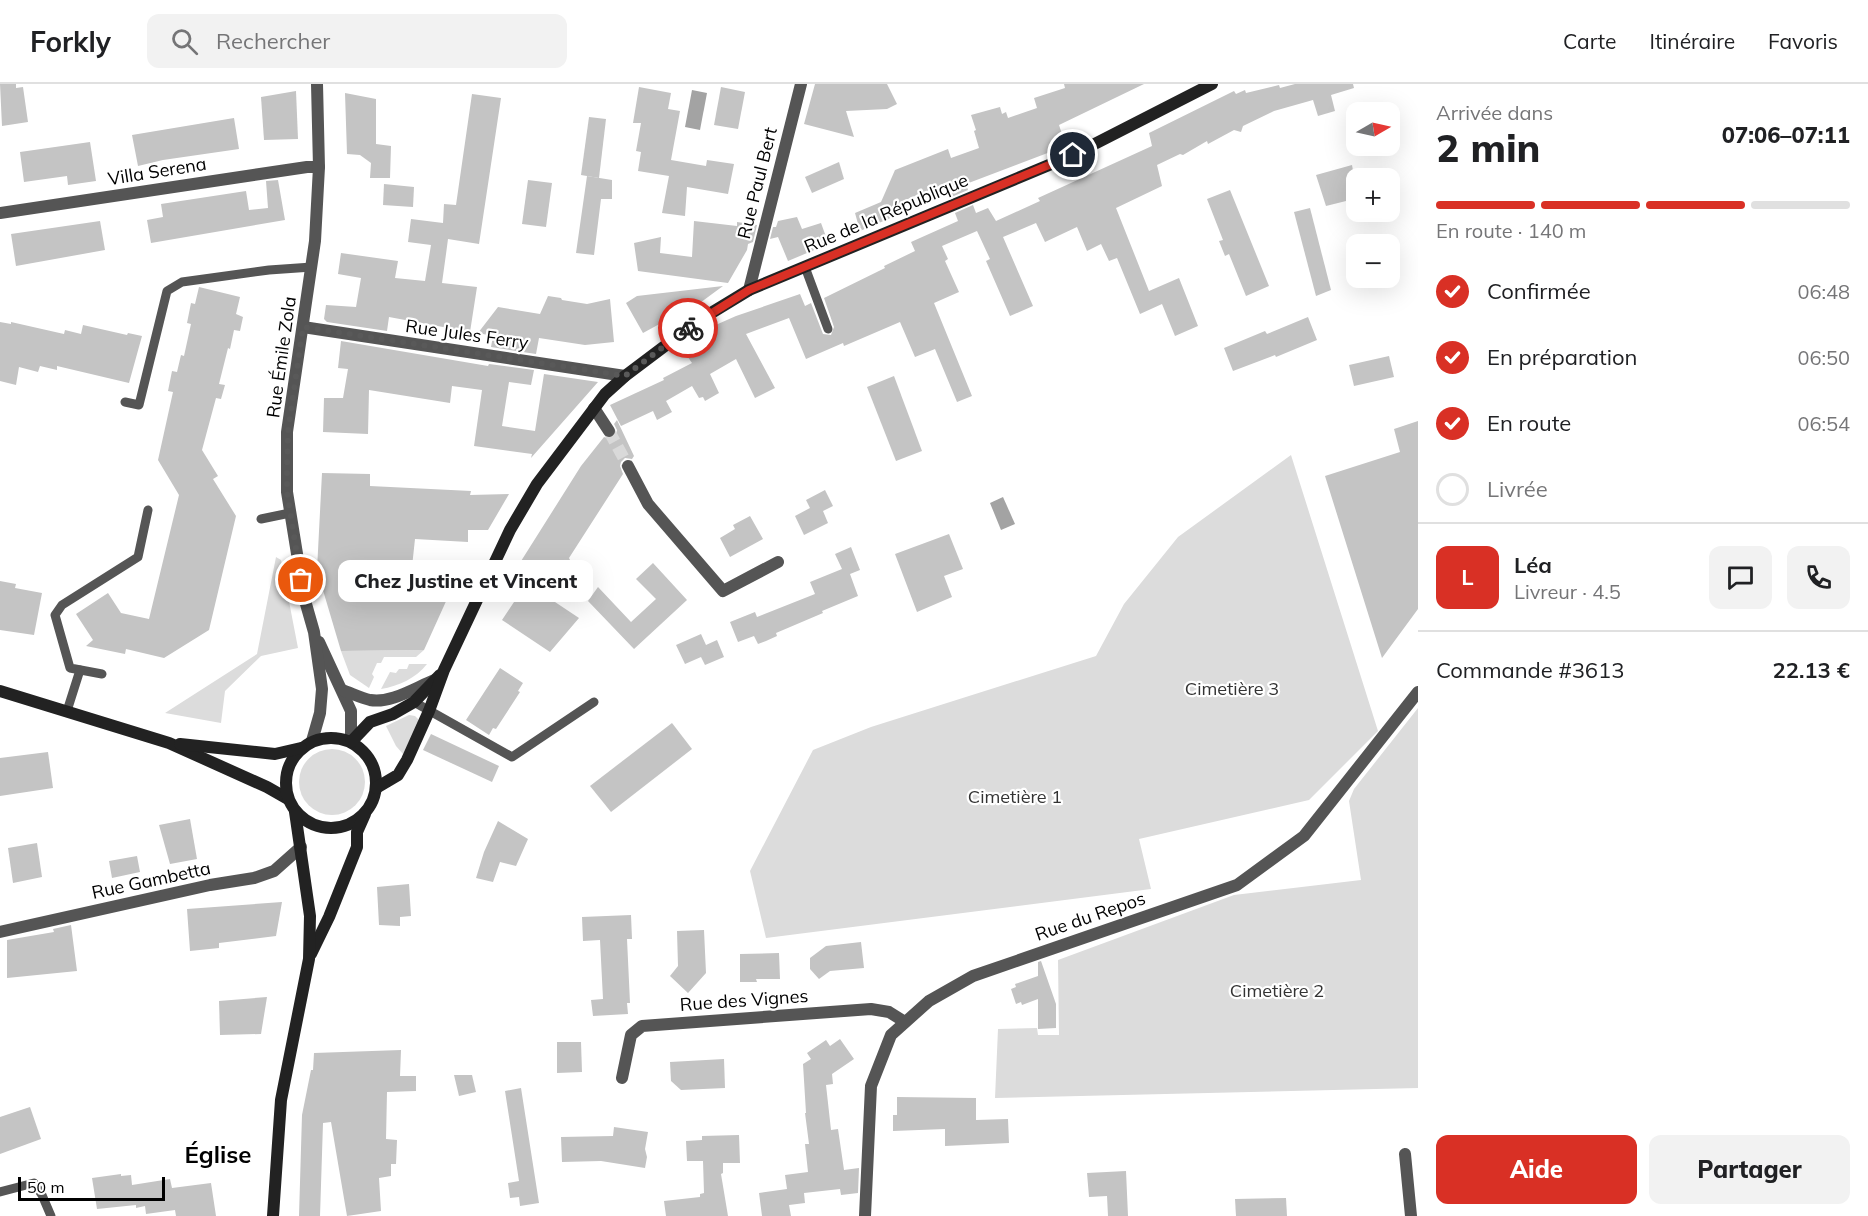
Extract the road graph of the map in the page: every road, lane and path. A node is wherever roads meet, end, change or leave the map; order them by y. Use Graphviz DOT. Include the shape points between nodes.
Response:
graph roads {
  1 [pos="316,84"];
  2 [pos="801,84"];
  3 [pos="1212,84"];
  4 [pos="319,167"];
  5 [pos="0,213"];
  6 [pos="312,267"];
  7 [pos="805,267"];
  8 [pos="749,290"];
  9 [pos="303,327"];
  10 [pos="828,329"];
  11 [pos="625,376"];
  12 [pos="125,402"];
  13 [pos="594,408"];
  14 [pos="609,431"];
  15 [pos="628,466"];
  16 [pos="148,510"];
  17 [pos="290,513"];
  18 [pos="261,519"];
  19 [pos="778,562"];
  20 [pos="314,632"];
  21 [pos="80,670"];
  22 [pos="102,674"];
  23 [pos="440,674"];
  24 [pos="342,690"];
  25 [pos="0,691"];
  26 [pos="1418,692"];
  27 [pos="414,702"];
  28 [pos="594,702"];
  29 [pos="67,711"];
  30 [pos="429,711"];
  31 [pos="351,742"];
  32 [pos="169,743"];
  33 [pos="306,744"];
  34 [pos="376,788"];
  35 [pos="288,799"];
  36 [pos="295,812"];
  37 [pos="365,813"];
  38 [pos="301,847"];
  39 [pos="0,932"];
  40 [pos="309,959"];
  41 [pos="905,1022"];
  42 [pos="622,1078"];
  43 [pos="1405,1154"];
  44 [pos="0,1192"];
  45 [pos="51,1216"];
  46 [pos="273,1216"];
  47 [pos="866,1216"];
  48 [pos="1411,1216"];
  1 -- 4 [label="street, Rue Émile Zola"];
  2 -- 8 [label="street, Rue Paul Bert"];
  3 -- 7 [label="street, Rue de la République" via="1073,155"];
  4 -- 5 [label="street, Villa Serena"];
  4 -- 6 [label="street, Rue Émile Zola"];
  6 -- 9 [label="street, Rue Émile Zola"];
  6 -- 12 [label="lane" via="182,282 167,291 139,405"];
  7 -- 8 [label="street, Rue de la République"];
  7 -- 10 [label="lane"];
  8 -- 11 [label="street, Rue de la République" via="698,321"];
  9 -- 11 [label="street, Rue Jules Ferry"];
  9 -- 17 [label="street, Rue Émile Zola" via="288,432"];
  11 -- 13 [label="street, Rue de la République"];
  13 -- 14 [label="street"];
  13 -- 23 [label="street, Rue de la République" via="537,484 510,530"];
  15 -- 19 [label="street" via="648,504 723,591"];
  16 -- 21 [label="lane" via="138,557 62,605 55,615 70,668"];
  17 -- 18 [label="lane"];
  17 -- 20 [label="street, Rue Émile Zola"];
  20 -- 24 [label="street, Rue Émile Zola"];
  20 -- 33 [label="street, Rue Émile Zola" via="323,700"];
  21 -- 22 [label="lane"];
  21 -- 29 [label="lane"];
  23 -- 24 [label="street" via="380,700"];
  23 -- 27 [label="street, Rue de la République"];
  23 -- 30 [label="street, Rue de la République"];
  24 -- 31 [label="street, Rue Émile Zola" via="351,711"];
  25 -- 29 [label="street"];
  26 -- 41 [label="street, Rue du Repos" via="1304,836 1237,885 973,976 929,1000"];
  27 -- 30 [label="lane"];
  27 -- 31 [label="street, Rue de la République" via="370,722"];
  28 -- 30 [label="lane" via="512,757"];
  29 -- 32 [label="street"];
  30 -- 34 [label="street, Rue de la République" via="398,775"];
  31 -- 33 [label="street" via="325,737"];
  31 -- 34 [label="street" via="371,761"];
  32 -- 33 [label="street" via="275,754"];
  32 -- 35 [label="street"];
  33 -- 35 [label="street" via="292,757 286,771"];
  34 -- 37 [label="street"];
  35 -- 36 [label="street"];
  36 -- 37 [label="street" via="305,821 330,829 355,822"];
  36 -- 38 [label="street"];
  37 -- 40 [label="street" via="357,832 357,847"];
  38 -- 39 [label="street, Rue Gambetta" via="274,871 254,878"];
  38 -- 40 [label="street" via="310,916"];
  40 -- 46 [label="street" via="280,1100"];
  41 -- 42 [label="street, Rue des Vignes" via="889,1012 871,1009 642,1026 631,1035"];
  41 -- 47 [label="street, Rue du Repos" via="891,1035 871,1086"];
  43 -- 48 [label="street"];
  44 -- 45 [label="lane" via="34,1184"];
}
